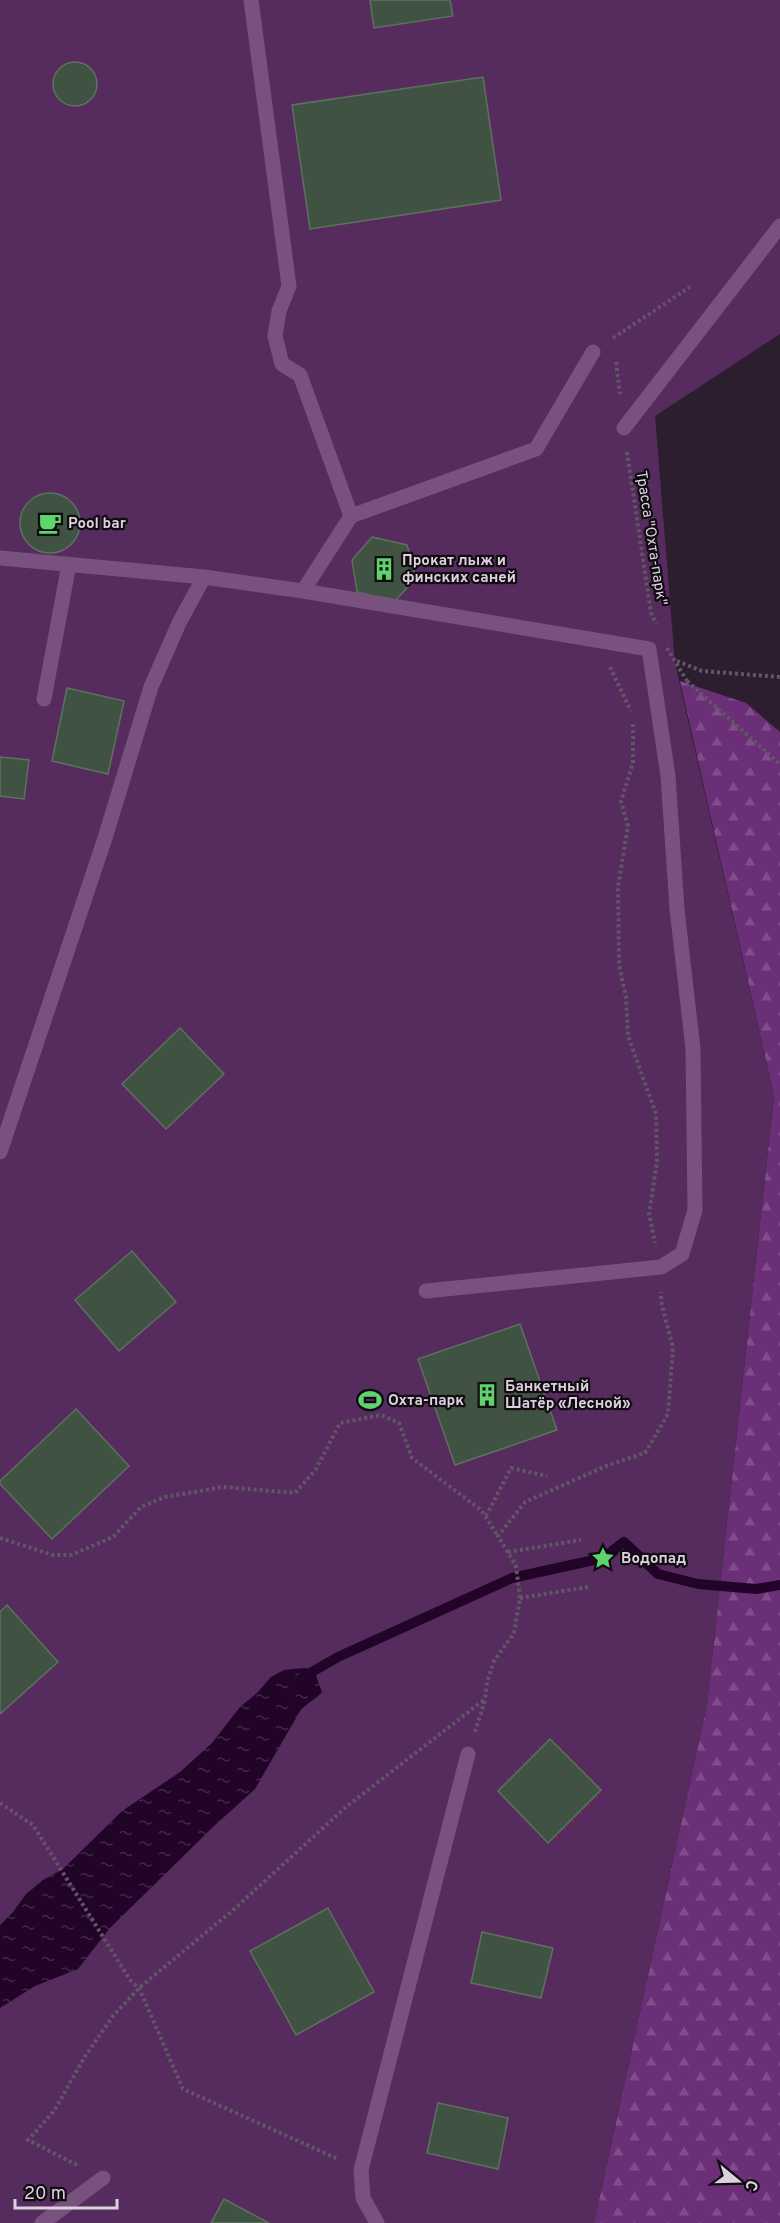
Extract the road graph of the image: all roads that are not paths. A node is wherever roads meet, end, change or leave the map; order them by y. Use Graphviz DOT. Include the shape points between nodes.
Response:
graph roads {
  1 [pos="251,0"];
  2 [pos="780,226"];
  3 [pos="592,352"];
  4 [pos="624,428"];
  5 [pos="351,516"];
  6 [pos="0,558"];
  7 [pos="69,564"];
  8 [pos="204,577"];
  9 [pos="303,591"];
  10 [pos="44,699"];
  11 [pos="0,1152"];
  12 [pos="426,1291"];
  13 [pos="468,1754"];
  14 [pos="103,2178"];
  15 [pos="42,2223"];
  16 [pos="377,2223"];
  1 -- 5 [label="lane" via="290,286 279,311 275,336 282,364 300,375"];
  2 -- 4 [label="lane"];
  3 -- 5 [label="lane" via="536,449"];
  5 -- 9 [label="lane"];
  6 -- 7 [label="lane"];
  7 -- 8 [label="lane"];
  7 -- 10 [label="lane"];
  8 -- 9 [label="lane"];
  8 -- 11 [label="lane" via="151,687"];
  9 -- 12 [label="lane" via="649,649 668,776 677,909 693,1049 695,1210 682,1254 661,1267"];
  13 -- 16 [label="lane" via="361,2170 363,2198"];
  14 -- 15 [label="lane"];
}
